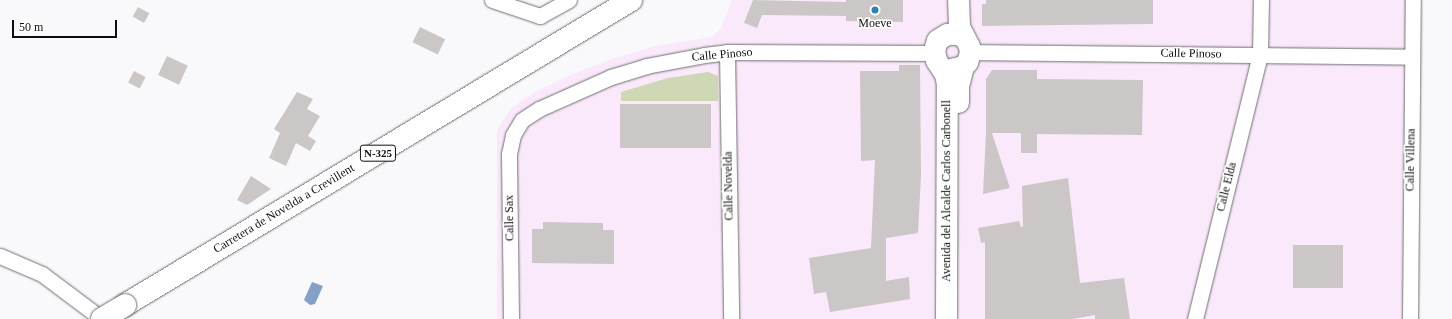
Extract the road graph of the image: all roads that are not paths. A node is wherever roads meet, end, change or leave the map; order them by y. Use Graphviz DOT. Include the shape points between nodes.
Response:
graph roads {
  1 [pos="492,0"];
  2 [pos="631,0"];
  3 [pos="947,0"];
  4 [pos="958,0"];
  5 [pos="1261,0"];
  6 [pos="1413,0"];
  7 [pos="563,2"];
  8 [pos="938,51"];
  9 [pos="966,51"];
  10 [pos="727,52"];
  11 [pos="1260,55"];
  12 [pos="1412,57"];
  13 [pos="522,120"];
  14 [pos="0,256"];
  15 [pos="102,319"];
  16 [pos="511,319"];
  17 [pos="731,319"];
  18 [pos="946,319"];
  19 [pos="957,319"];
  20 [pos="1195,319"];
  21 [pos="1410,319"];
  1 -- 7 [label="street" via="540,16"];
  2 -- 15 [label="highway, Carretera de Novelda a Crevillent / N-325, bridge"];
  3 -- 8 [label="main road" via="947,17"];
  4 -- 9 [label="main road, Avenida del Alcalde Carlos Carbonell" via="959,26"];
  5 -- 11 [label="street, Calle Elda"];
  6 -- 12 [label="street, Calle Villena"];
  8 -- 9 [label="main road" via="952,33"];
  8 -- 9 [label="main road" via="951,69"];
  8 -- 10 [label="street, Calle Pinoso"];
  8 -- 18 [label="main road, Avenida del Alcalde Carlos Carbonell" via="947,84"];
  9 -- 11 [label="street, Calle Pinoso"];
  9 -- 19 [label="main road, Avenida del Alcalde Carlos Carbonell" via="958,86"];
  10 -- 13 [label="street, Calle Pinoso" via="646,66 611,77 539,109"];
  10 -- 17 [label="street, Calle Novelda"];
  11 -- 12 [label="street, Calle Pinoso"];
  11 -- 20 [label="street, Calle Elda"];
  12 -- 21 [label="street, Calle Villena"];
  13 -- 16 [label="street, Calle Sax" via="513,135 509,154"];
  14 -- 15 [label="street" via="42,274"];
}
